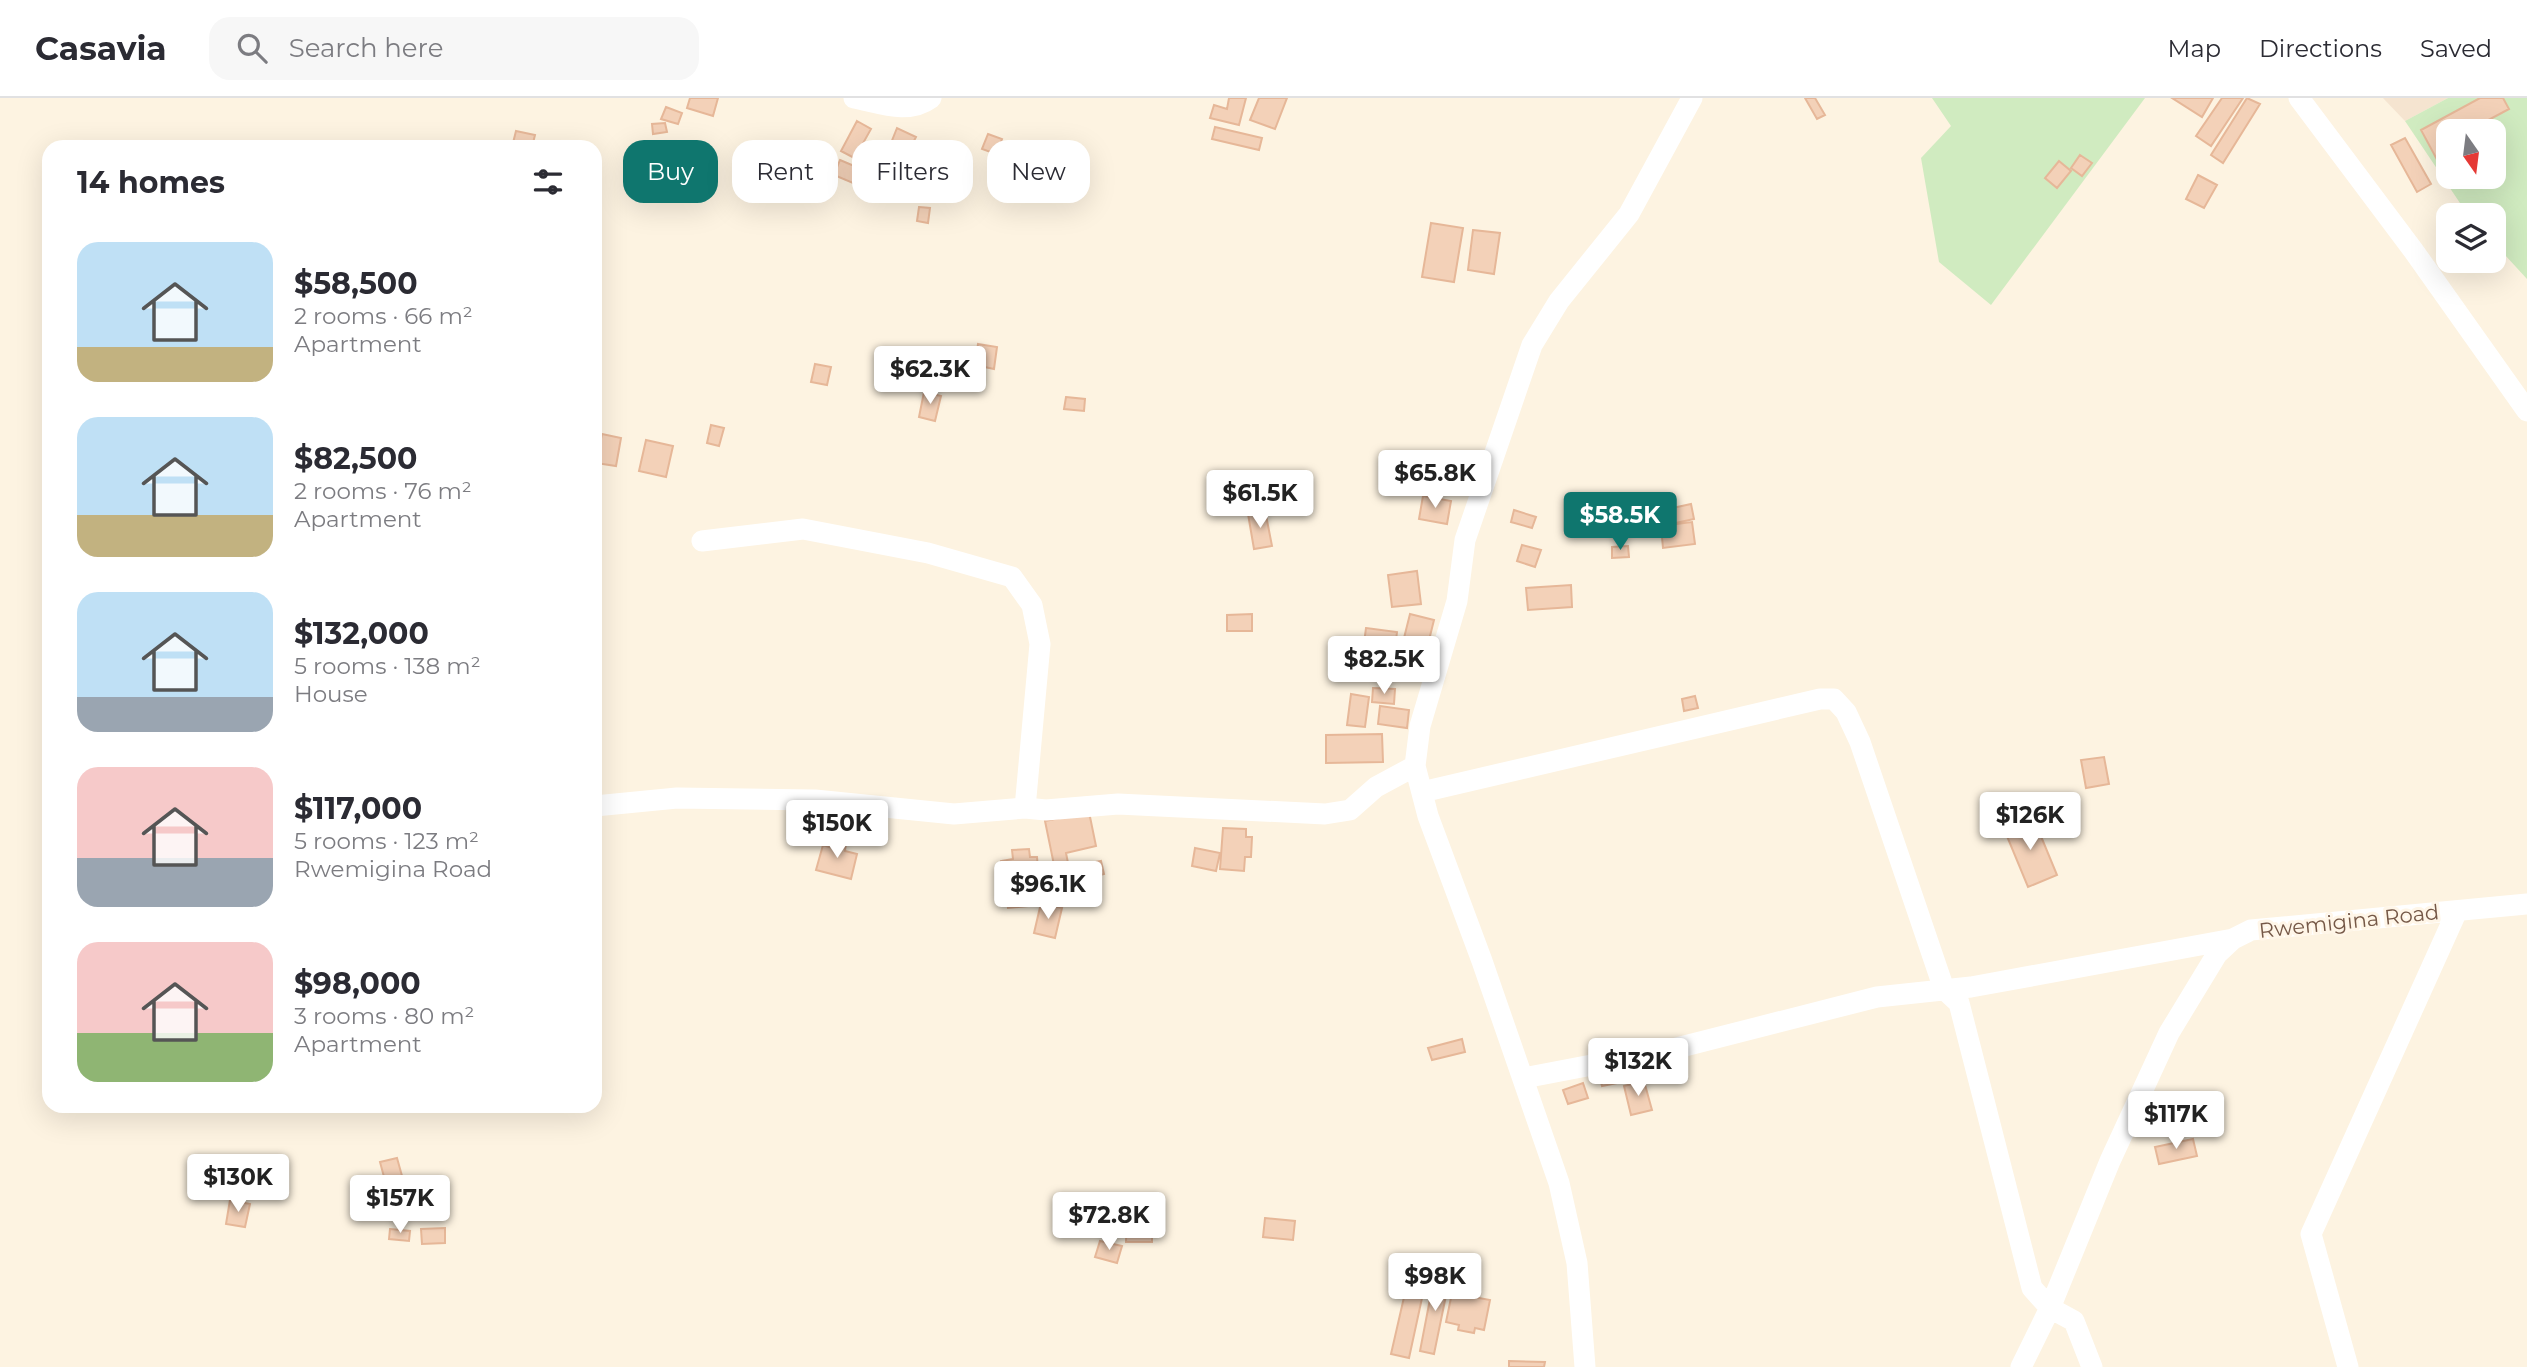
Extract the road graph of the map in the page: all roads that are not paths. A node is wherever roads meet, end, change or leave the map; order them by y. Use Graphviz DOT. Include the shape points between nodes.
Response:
graph roads {
  1 [pos="854,98"];
  2 [pos="931,98"];
  3 [pos="1692,98"];
  4 [pos="2299,98"];
  5 [pos="2527,411"];
  6 [pos="702,541"];
  7 [pos="1415,765"];
  8 [pos="1422,792"];
  9 [pos="602,805"];
  10 [pos="1025,808"];
  11 [pos="2527,904"];
  12 [pos="2457,911"];
  13 [pos="2233,939"];
  14 [pos="1944,989"];
  15 [pos="1524,1078"];
  16 [pos="2050,1308"];
  17 [pos="1585,1367"];
  18 [pos="2021,1367"];
  19 [pos="2092,1367"];
  20 [pos="2348,1367"];
  1 -- 2 [label="street" via="905,108"];
  3 -- 7 [label="street" via="1629,214 1559,301 1532,345 1465,540 1457,601 1420,726"];
  4 -- 5 [label="street"];
  6 -- 10 [label="street" via="803,529 928,553 1012,577 1032,605 1040,644"];
  7 -- 8 [label="street"];
  7 -- 10 [label="street" via="1376,787 1350,810 1325,814 1118,804"];
  8 -- 14 [label="street" via="1834,699 1846,712 1860,742"];
  8 -- 15 [label="street"];
  9 -- 10 [label="street" via="677,798 816,800 954,814"];
  11 -- 12 [label="street, Rwemigina Road"];
  12 -- 13 [label="street, Rwemigina Road" via="2251,930"];
  12 -- 20 [label="street" via="2311,1234"];
  13 -- 14 [label="street"];
  13 -- 16 [label="street, Rwemigina Road" via="2217,954 2169,1033"];
  14 -- 15 [label="street" via="1877,997 1665,1051"];
  14 -- 16 [label="street" via="1959,1003 2032,1289"];
  15 -- 17 [label="street" via="1559,1183 1577,1263"];
  16 -- 18 [label="street, Rwemigina Road"];
  16 -- 19 [label="street" via="2074,1321"];
}
